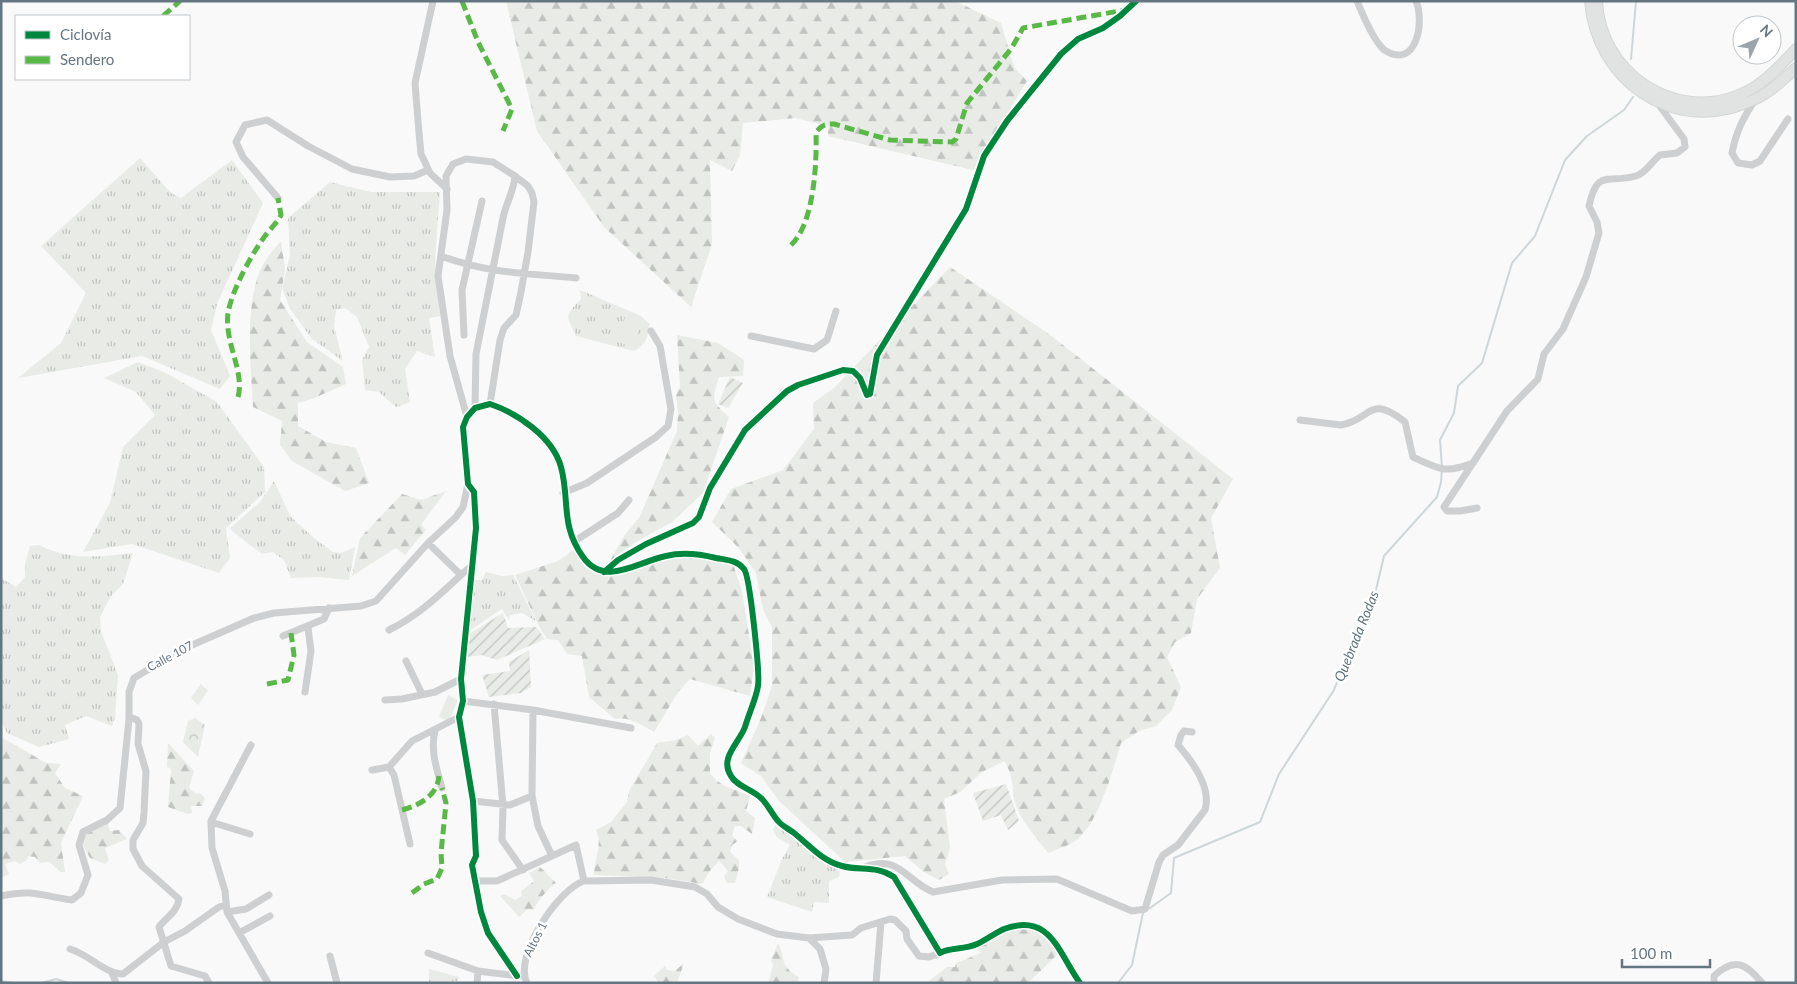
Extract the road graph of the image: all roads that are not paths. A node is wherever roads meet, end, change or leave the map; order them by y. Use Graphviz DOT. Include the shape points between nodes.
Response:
graph roads {
  1 [pos="433,1"];
  2 [pos="1136,1"];
  3 [pos="1357,1"];
  4 [pos="1416,1"];
  5 [pos="1590,1"];
  6 [pos="1597,1"];
  7 [pos="1796,49"];
  8 [pos="1796,68"];
  9 [pos="1756,99"];
  10 [pos="1656,101"];
  11 [pos="1788,119"];
  12 [pos="428,170"];
  13 [pos="515,176"];
  14 [pos="447,189"];
  15 [pos="278,198"];
  16 [pos="482,201"];
  17 [pos="441,256"];
  18 [pos="468,266"];
  19 [pos="494,272"];
  20 [pos="523,275"];
  21 [pos="576,278"];
  22 [pos="836,311"];
  23 [pos="651,331"];
  24 [pos="464,335"];
  25 [pos="751,336"];
  26 [pos="490,404"];
  27 [pos="475,408"];
  28 [pos="467,417"];
  29 [pos="1300,420"];
  30 [pos="1474,462"];
  31 [pos="468,484"];
  32 [pos="563,493"];
  33 [pos="629,500"];
  34 [pos="1477,508"];
  35 [pos="575,541"];
  36 [pos="428,543"];
  37 [pos="471,566"];
  38 [pos="604,572"];
  39 [pos="461,575"];
  40 [pos="330,608"];
  41 [pos="308,628"];
  42 [pos="388,630"];
  43 [pos="283,636"];
  44 [pos="406,661"];
  45 [pos="461,679"];
  46 [pos="305,692"];
  47 [pos="422,694"];
  48 [pos="385,700"];
  49 [pos="463,701"];
  50 [pos="494,704"];
  51 [pos="533,710"];
  52 [pos="459,717"];
  53 [pos="129,719"];
  54 [pos="631,728"];
  55 [pos="435,731"];
  56 [pos="1192,732"];
  57 [pos="251,745"];
  58 [pos="389,767"];
  59 [pos="372,770"];
  60 [pos="442,788"];
  61 [pos="532,796"];
  62 [pos="473,801"];
  63 [pos="503,806"];
  64 [pos="211,822"];
  65 [pos="250,834"];
  66 [pos="410,844"];
  67 [pos="552,856"];
  68 [pos="864,867"];
  69 [pos="523,870"];
  70 [pos="475,881"];
  71 [pos="584,881"];
  72 [pos="269,894"];
  73 [pos="1,896"];
  74 [pos="226,908"];
  75 [pos="270,916"];
  76 [pos="881,922"];
  77 [pos="239,933"];
  78 [pos="809,938"];
  79 [pos="164,942"];
  80 [pos="70,950"];
  81 [pos="428,953"];
  82 [pos="940,953"];
  83 [pos="330,956"];
  84 [pos="478,971"];
  85 [pos="112,973"];
  86 [pos="520,976"];
  87 [pos="116,983"];
  88 [pos="209,983"];
  89 [pos="268,983"];
  90 [pos="337,983"];
  91 [pos="476,983"];
  92 [pos="527,983"];
  93 [pos="824,983"];
  94 [pos="876,983"];
  95 [pos="1080,983"];
  96 [pos="1714,983"];
  97 [pos="1762,983"];
  1 -- 12 [label="street" via="415,83 422,154"];
  2 -- 38 [label="street" via="1120,16 1078,39 1061,54 1007,120 984,156 966,209 876,355 870,394 867,395 860,378 853,371 843,370 787,392 745,430 693,523 646,544"];
  3 -- 4 [label="street" via="1379,44 1387,52 1403,54 1416,41 1421,19"];
  5 -- 10 [label="highway" via="1594,28 1611,64 1628,83"];
  6 -- 7 [label="highway" via="1604,36 1619,62 1641,83 1676,99 1704,102 1740,95 1764,81"];
  8 -- 9 [label="highway"];
  9 -- 10 [label="highway" via="1712,112 1678,109"];
  9 -- 11 [label="street" via="1736,135 1732,154 1738,163 1752,165 1760,161"];
  10 -- 30 [label="street" via="1684,139 1685,147 1677,154 1660,154 1635,176 1604,178 1596,185 1588,206 1597,222 1598,233 1586,277 1563,329 1544,354 1538,379 1507,411"];
  12 -- 14 [label="street"];
  12 -- 15 [label="street" via="414,176 390,177 352,169 267,120 245,124 236,142 243,158"];
  13 -- 14 [label="street" via="493,162 466,159 449,168"];
  13 -- 19 [label="street" via="515,187 503,218"];
  13 -- 20 [label="street" via="528,186 534,202"];
  14 -- 17 [label="street"];
  16 -- 18 [label="street"];
  17 -- 18 [label="street"];
  17 -- 28 [label="street" via="438,276 450,356"];
  18 -- 19 [label="street"];
  18 -- 24 [label="street" via="462,290"];
  19 -- 20 [label="street"];
  19 -- 27 [label="street" via="476,354"];
  20 -- 21 [label="street"];
  20 -- 26 [label="street" via="516,315 504,328 500,340"];
  22 -- 25 [label="street" via="827,340 814,349"];
  23 -- 32 [label="street" via="662,357 671,410 668,426 587,483"];
  26 -- 27 [label="street"];
  26 -- 32 [label="street" via="541,435 561,467"];
  27 -- 28 [label="street"];
  28 -- 31 [label="street" via="463,434"];
  29 -- 30 [label="street" via="1348,424 1370,410 1381,408 1393,412 1405,422 1413,457 1448,471"];
  30 -- 34 [label="street" via="1444,507 1460,512"];
  31 -- 36 [label="street, Calle 107" via="463,507"];
  31 -- 37 [label="street" via="474,492 476,528"];
  32 -- 35 [label="street" via="566,520"];
  33 -- 35 [label="street" via="618,513"];
  35 -- 38 [label="street" via="591,566"];
  36 -- 39 [label="street"];
  36 -- 40 [label="street, Calle 107" via="376,601 361,606"];
  37 -- 39 [label="street"];
  37 -- 45 [label="street"];
  38 -- 68 [label="street" via="619,571 677,554 734,561 746,571 759,685 743,732 730,752 727,763 730,775 736,783 762,798 779,823 824,858 843,867"];
  39 -- 42 [label="street" via="412,619"];
  40 -- 41 [label="street" via="328,616"];
  40 -- 53 [label="street, Calle 107" via="254,618 154,664 131,683"];
  41 -- 43 [label="street"];
  41 -- 46 [label="street" via="311,651"];
  44 -- 47 [label="street"];
  45 -- 47 [label="street" via="435,692"];
  45 -- 49 [label="street"];
  47 -- 48 [label="street"];
  49 -- 50 [label="street"];
  49 -- 52 [label="street"];
  50 -- 51 [label="street"];
  50 -- 63 [label="street"];
  51 -- 54 [label="street"];
  51 -- 61 [label="street"];
  52 -- 55 [label="street"];
  52 -- 62 [label="street"];
  53 -- 73 [label="street, Calle 107" via="120,808 107,820 82,832 80,838 80,856 88,875 81,893 72,900 24,891"];
  53 -- 79 [label="street" via="134,718 139,724 138,744 146,771 143,823 133,840 132,849 142,866 179,899 175,912 159,927"];
  55 -- 58 [label="street" via="412,741"];
  55 -- 60 [label="street" via="435,760"];
  56 -- 68 [label="street" via="1184,731 1178,745 1199,772 1207,804 1178,845 1163,855 1145,908 1132,911 1057,879 1002,880 933,892 888,862"];
  57 -- 64 [label="street"];
  58 -- 59 [label="street"];
  58 -- 66 [label="street" via="394,775"];
  61 -- 63 [label="street"];
  61 -- 67 [label="street" via="538,826"];
  62 -- 63 [label="street"];
  62 -- 70 [label="street" via="476,856 472,865"];
  63 -- 69 [label="street" via="502,840"];
  64 -- 65 [label="street"];
  64 -- 74 [label="street" via="212,848 225,891"];
  67 -- 69 [label="street"];
  67 -- 71 [label="street" via="576,845"];
  68 -- 82 [label="street" via="887,872 894,877"];
  69 -- 70 [label="street" via="497,881"];
  70 -- 86 [label="street" via="488,933"];
  71 -- 78 [label="street" via="651,880 695,887 733,916 777,934"];
  71 -- 86 [label="street, Altos 1" via="574,884 559,897 525,957"];
  72 -- 74 [label="street" via="246,909"];
  74 -- 77 [label="street"];
  74 -- 79 [label="street" via="219,907 185,932"];
  75 -- 77 [label="street"];
  76 -- 78 [label="street" via="861,928 852,935"];
  76 -- 82 [label="street" via="890,919 899,922 919,956"];
  76 -- 94 [label="street"];
  77 -- 89 [label="street"];
  78 -- 93 [label="street" via="820,948 826,968"];
  79 -- 85 [label="street" via="126,973"];
  79 -- 88 [label="street" via="171,966 205,976"];
  80 -- 85 [label="street" via="91,958"];
  81 -- 84 [label="street"];
  82 -- 95 [label="street" via="946,949 966,949 1019,925 1037,926 1046,932"];
  83 -- 90 [label="street"];
  84 -- 86 [label="street"];
  84 -- 91 [label="street"];
  85 -- 87 [label="street"];
  86 -- 92 [label="street"];
  96 -- 97 [label="street" via="1714,976 1724,966 1740,964 1751,970"];
}
